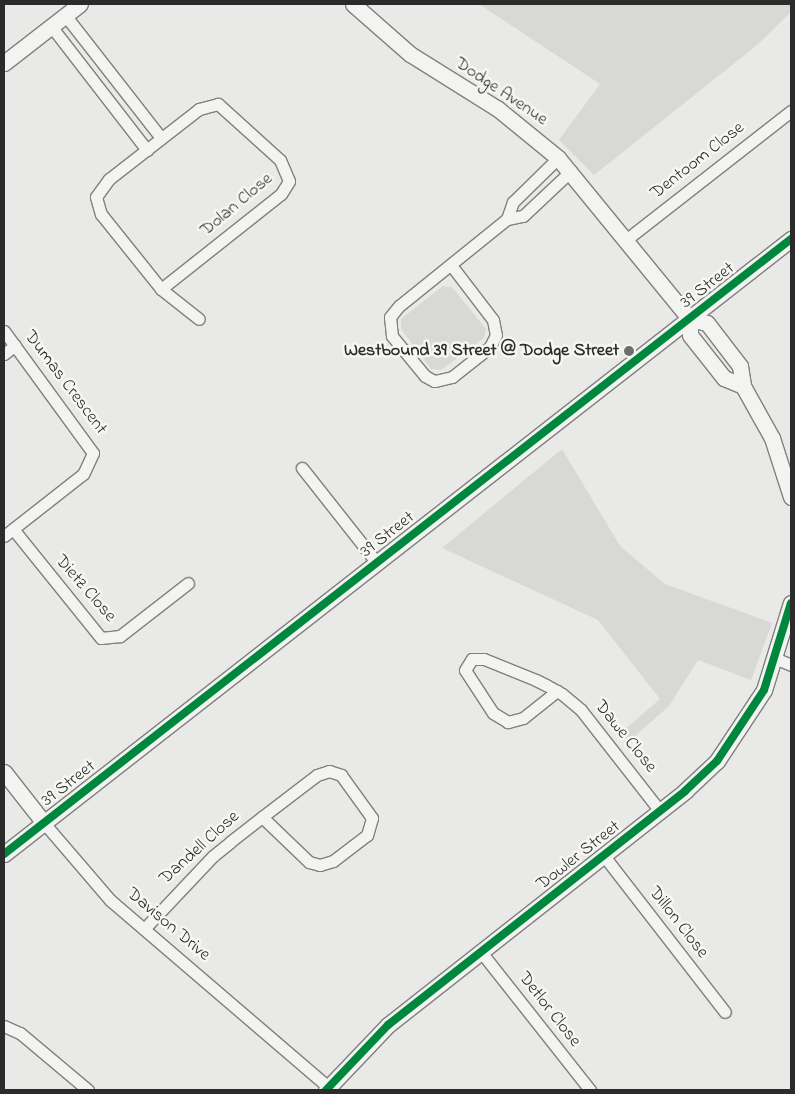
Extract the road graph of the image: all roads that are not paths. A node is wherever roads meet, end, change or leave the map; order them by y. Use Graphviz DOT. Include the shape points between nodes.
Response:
graph roads {
  1 [pos="80,4"];
  2 [pos="353,4"];
  3 [pos="65,15"];
  4 [pos="51,26"];
  5 [pos="4,63"];
  6 [pos="115,79"];
  7 [pos="100,90"];
  8 [pos="791,111"];
  9 [pos="161,138"];
  10 [pos="147,150"];
  11 [pos="558,158"];
  12 [pos="571,171"];
  13 [pos="507,219"];
  14 [pos="627,239"];
  15 [pos="791,239"];
  16 [pos="451,266"];
  17 [pos="161,289"];
  18 [pos="199,319"];
  19 [pos="690,319"];
  20 [pos="4,331"];
  21 [pos="15,345"];
  22 [pos="4,354"];
  23 [pos="743,386"];
  24 [pos="302,468"];
  25 [pos="791,497"];
  26 [pos="8,532"];
  27 [pos="377,563"];
  28 [pos="188,582"];
  29 [pos="791,603"];
  30 [pos="777,659"];
  31 [pos="791,665"];
  32 [pos="557,691"];
  33 [pos="4,772"];
  34 [pos="660,811"];
  35 [pos="262,817"];
  36 [pos="44,823"];
  37 [pos="4,854"];
  38 [pos="604,856"];
  39 [pos="144,929"];
  40 [pos="481,952"];
  41 [pos="725,1012"];
  42 [pos="4,1026"];
  43 [pos="327,1088"];
  44 [pos="88,1090"];
  45 [pos="590,1090"];
  1 -- 3 [label="street"];
  2 -- 11 [label="street, Dodge Avenue" via="410,54 498,108"];
  3 -- 4 [label="street"];
  3 -- 6 [label="street"];
  4 -- 5 [label="street"];
  4 -- 7 [label="street"];
  6 -- 7 [label="street"];
  6 -- 9 [label="street"];
  7 -- 10 [label="street"];
  8 -- 14 [label="street, Dentoom Close"];
  9 -- 10 [label="street, Dolan Close"];
  9 -- 17 [label="street, Dolan Close" via="206,105 223,106 284,164 289,181 281,194"];
  10 -- 17 [label="street, Dolan Close" via="102,185 96,204"];
  11 -- 12 [label="street, Dodge Avenue"];
  11 -- 13 [label="street" via="513,202"];
  12 -- 13 [label="street" via="523,216"];
  12 -- 14 [label="street, Dodge Avenue"];
  13 -- 16 [label="street"];
  14 -- 19 [label="street, Dodge Avenue"];
  15 -- 19 [label="street, 39 Street"];
  16 -- 16 [label="street" via="399,306 389,323 392,336 424,376 434,381 452,377 490,347 496,334 493,320"];
  17 -- 18 [label="street, Dolan Close"];
  19 -- 23 [label="street" via="690,335 724,378"];
  19 -- 23 [label="street" via="707,323 740,366"];
  19 -- 27 [label="street, 39 Street"];
  20 -- 21 [label="street, Dumas Crescent"];
  21 -- 22 [label="street"];
  21 -- 26 [label="street, Dumas Crescent" via="93,452 83,474"];
  23 -- 25 [label="street" via="772,438"];
  24 -- 27 [label="street"];
  26 -- 28 [label="street, Dietz Close" via="101,638 120,636"];
  27 -- 36 [label="street, 39 Street"];
  29 -- 30 [label="street, Dowler Street"];
  30 -- 31 [label="street"];
  30 -- 34 [label="street, Dowler Street" via="734,740 701,777"];
  32 -- 32 [label="street, Dawe Close" via="484,659 472,659 465,670 493,713 508,722 523,718"];
  32 -- 34 [label="street, Dawe Close" via="581,710"];
  33 -- 36 [label="street, Davison Drive"];
  34 -- 38 [label="street, Dowler Street"];
  35 -- 35 [label="street, Dandell Close" via="309,862 320,865 333,861 367,835 372,818 346,778 334,771 317,776"];
  35 -- 39 [label="street, Dandell Close" via="200,868"];
  36 -- 37 [label="street, 39 Street"];
  36 -- 39 [label="street, Davison Drive" via="99,890"];
  38 -- 40 [label="street, Dowler Street"];
  38 -- 41 [label="street, Dillon Close"];
  39 -- 43 [label="street, Davison Drive"];
  40 -- 43 [label="street, Dowler Street" via="388,1025"];
  40 -- 45 [label="street, Detlor Close"];
  42 -- 44 [label="street" via="20,1033"];
}
